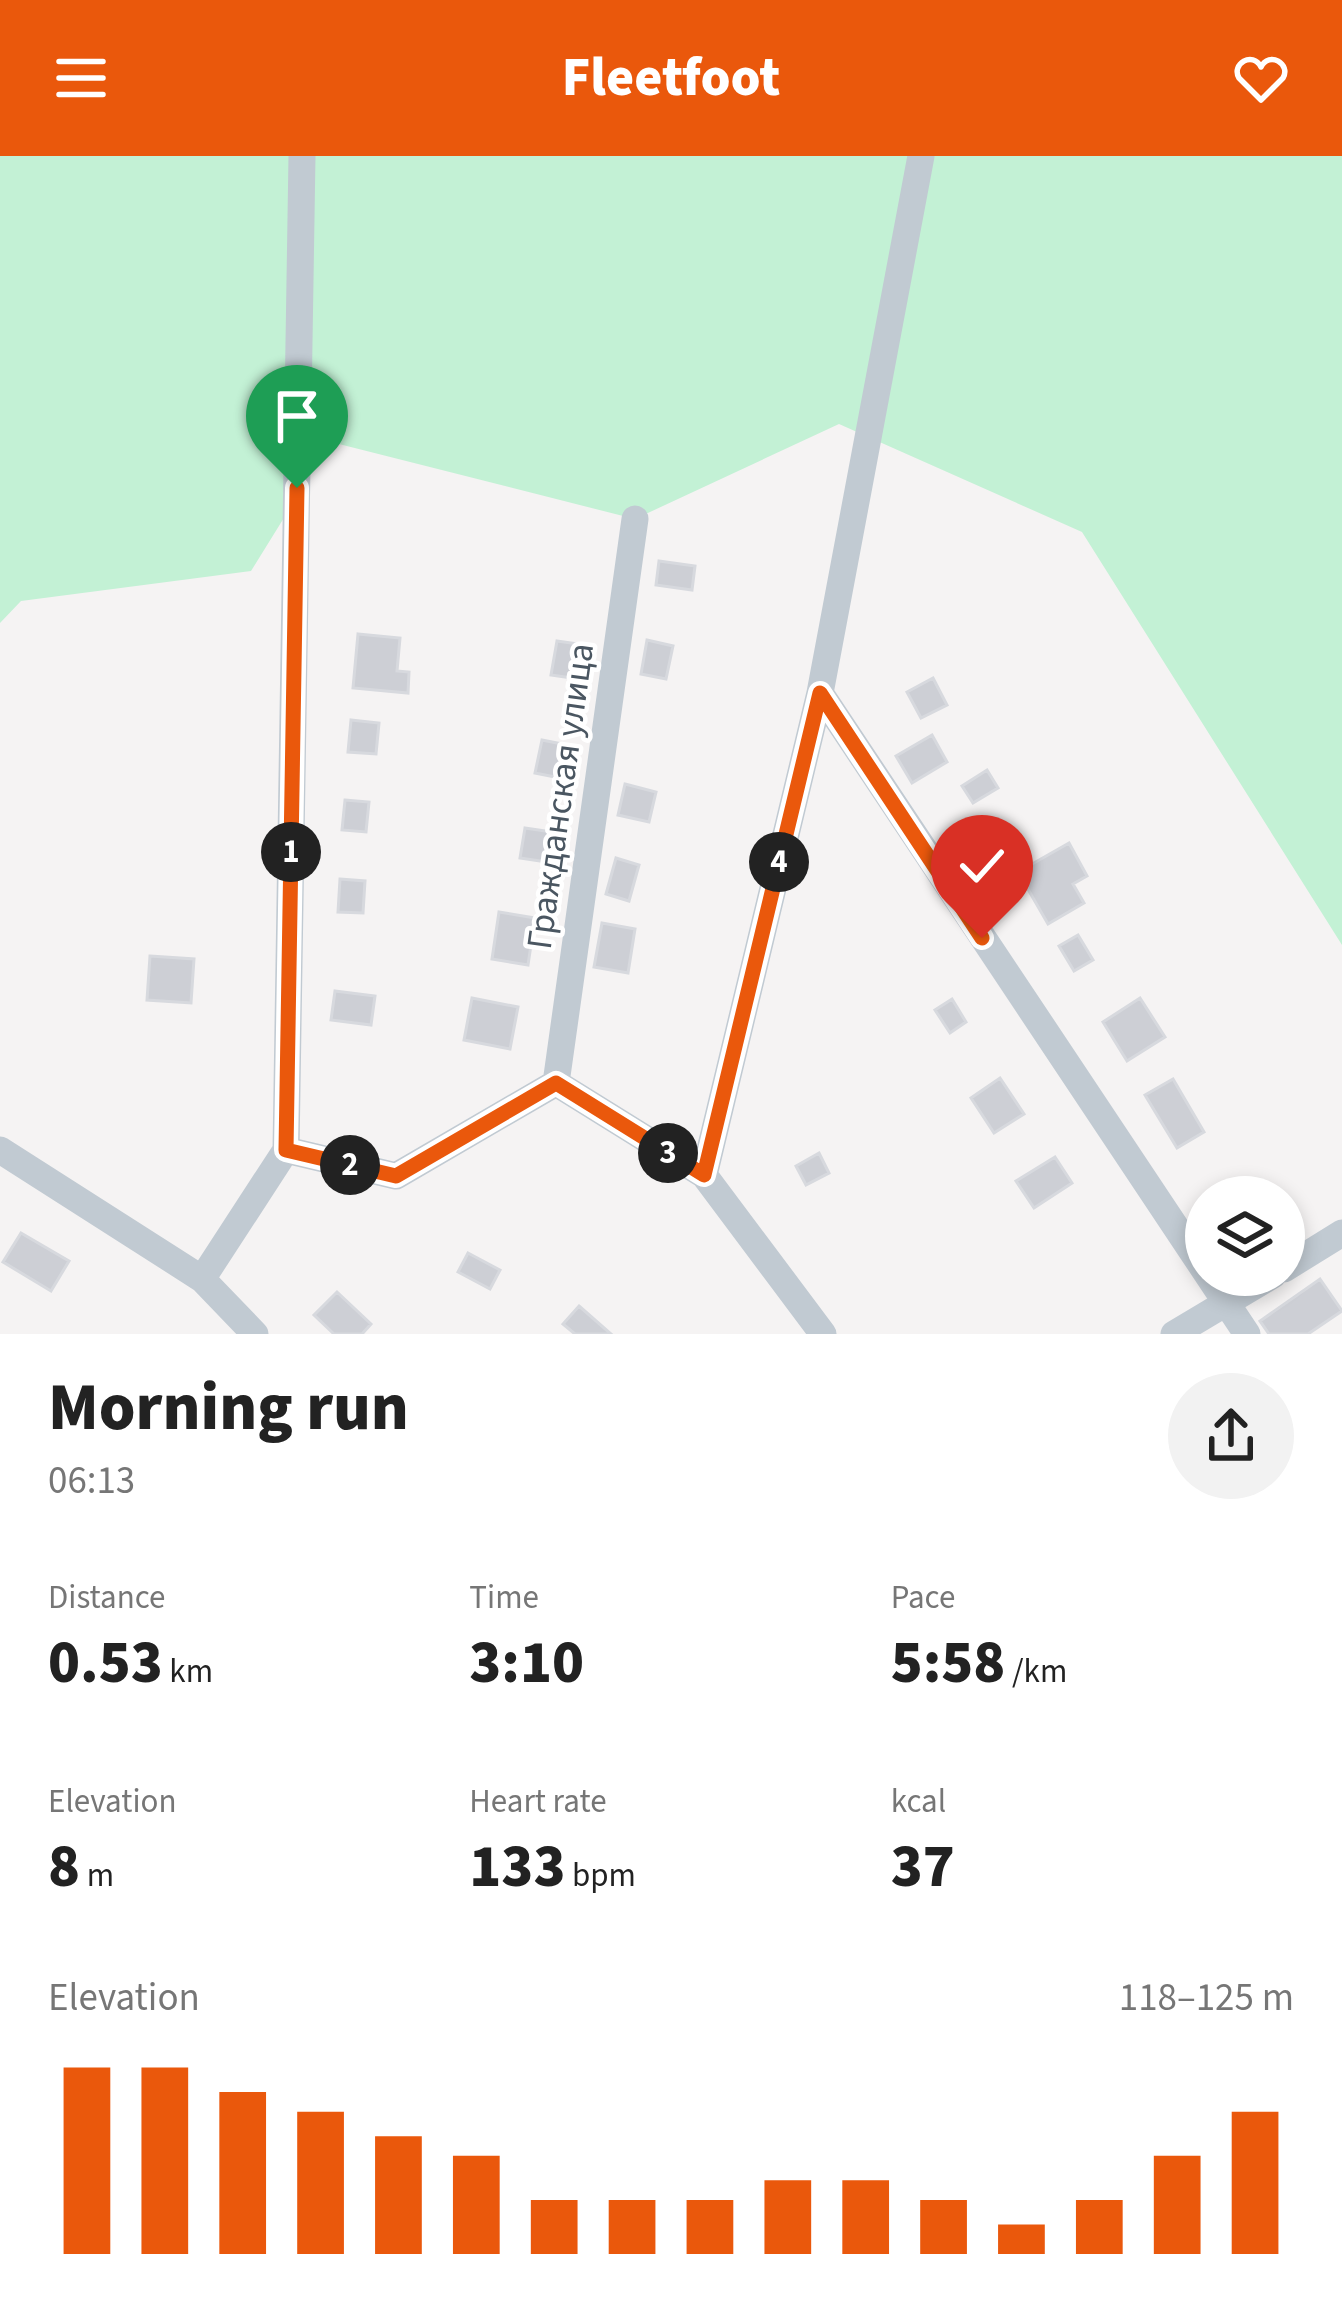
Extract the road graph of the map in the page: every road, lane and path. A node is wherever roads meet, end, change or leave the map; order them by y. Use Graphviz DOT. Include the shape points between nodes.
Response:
graph roads {
  1 [pos="302,156"];
  2 [pos="921,156"];
  3 [pos="634,519"];
  4 [pos="820,693"];
  5 [pos="556,1083"];
  6 [pos="0,1150"];
  7 [pos="286,1150"];
  8 [pos="704,1175"];
  9 [pos="1342,1233"];
  10 [pos="1305,1256"];
  11 [pos="202,1280"];
  12 [pos="1239,1296"];
  13 [pos="1226,1304"];
  14 [pos="256,1334"];
  15 [pos="823,1334"];
  16 [pos="1174,1334"];
  17 [pos="1246,1334"];
  1 -- 7 [label="street"];
  2 -- 4 [label="street"];
  3 -- 5 [label="street, Гражданская улица"];
  4 -- 8 [label="street"];
  4 -- 13 [label="street"];
  5 -- 7 [label="street" via="396,1176"];
  5 -- 8 [label="street"];
  6 -- 11 [label="street"];
  7 -- 11 [label="street"];
  8 -- 15 [label="street"];
  9 -- 10 [label="street"];
  11 -- 14 [label="street"];
  12 -- 13 [label="street"];
  13 -- 16 [label="street"];
  13 -- 17 [label="street"];
}
